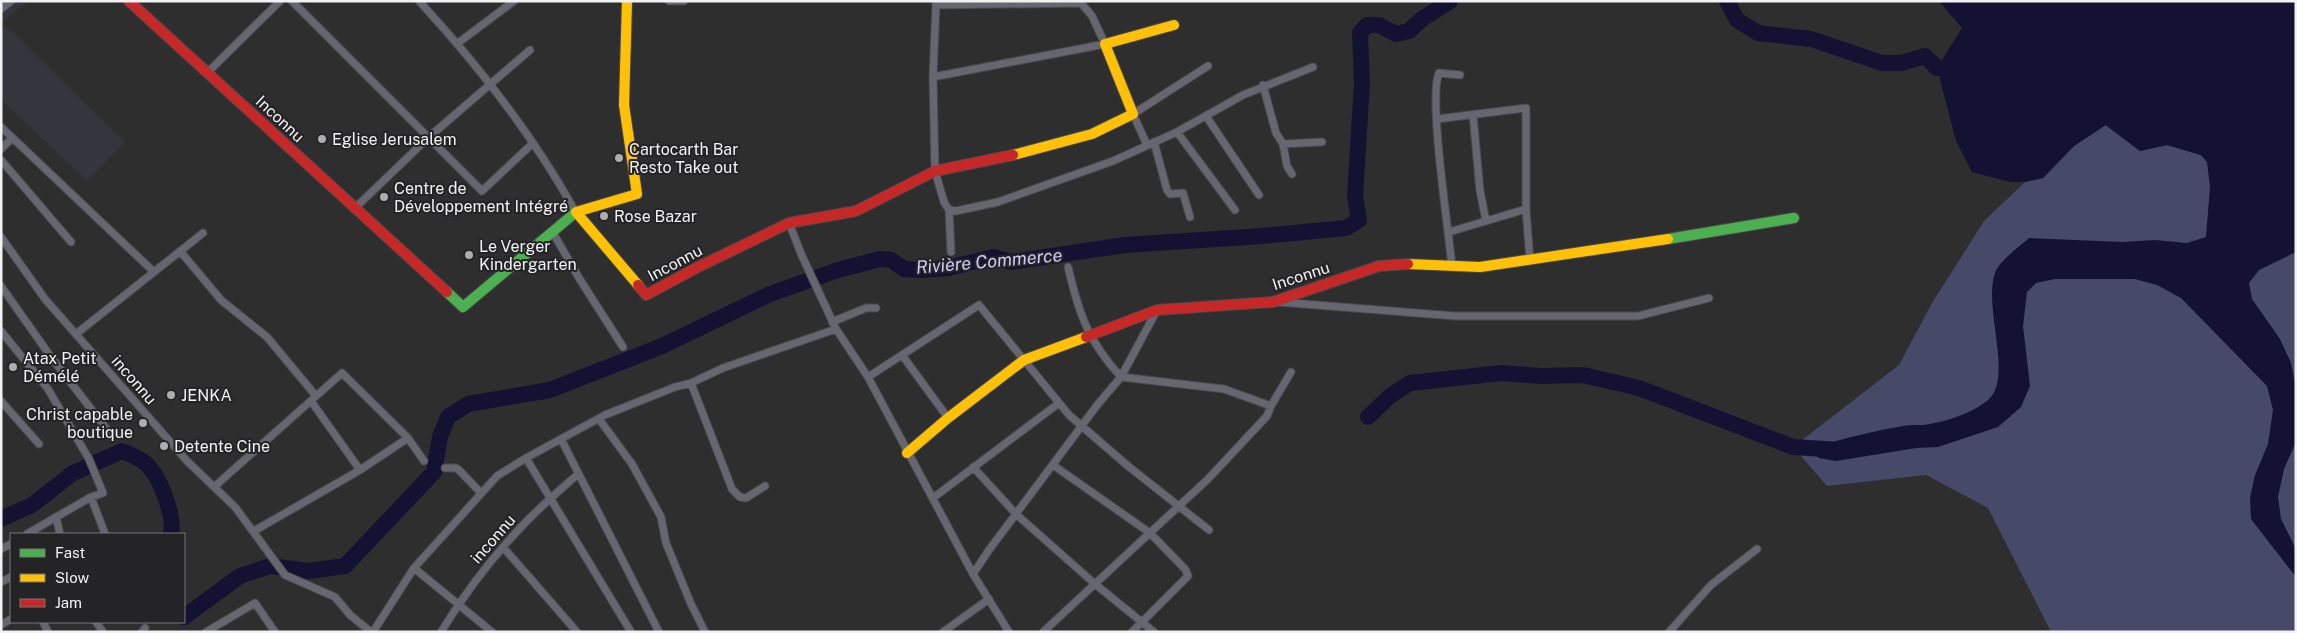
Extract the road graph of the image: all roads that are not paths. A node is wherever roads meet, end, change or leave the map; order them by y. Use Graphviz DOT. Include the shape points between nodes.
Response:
graph roads {
  1 [pos="11,1"];
  2 [pos="129,1"];
  3 [pos="280,1"];
  4 [pos="292,1"];
  5 [pos="514,1"];
  6 [pos="627,1"];
  7 [pos="669,1"];
  8 [pos="684,1"];
  9 [pos="421,2"];
  10 [pos="936,3"];
  11 [pos="1,9"];
  12 [pos="1174,25"];
  13 [pos="458,43"];
  14 [pos="1105,44"];
  15 [pos="530,50"];
  16 [pos="1208,66"];
  17 [pos="1313,67"];
  18 [pos="208,72"];
  19 [pos="1460,75"];
  20 [pos="933,77"];
  21 [pos="490,83"];
  22 [pos="1263,85"];
  23 [pos="1133,114"];
  24 [pos="1473,115"];
  25 [pos="1206,116"];
  26 [pos="1437,119"];
  27 [pos="1,127"];
  28 [pos="1177,132"];
  29 [pos="429,137"];
  30 [pos="12,138"];
  31 [pos="1322,142"];
  32 [pos="532,144"];
  33 [pos="1150,144"];
  34 [pos="1283,144"];
  35 [pos="1,149"];
  36 [pos="1,160"];
  37 [pos="938,170"];
  38 [pos="1292,174"];
  39 [pos="1259,195"];
  40 [pos="354,209"];
  41 [pos="1526,209"];
  42 [pos="949,210"];
  43 [pos="1235,210"];
  44 [pos="576,212"];
  45 [pos="1190,217"];
  46 [pos="1794,218"];
  47 [pos="1486,221"];
  48 [pos="789,223"];
  49 [pos="552,231"];
  50 [pos="1449,232"];
  51 [pos="203,233"];
  52 [pos="1,237"];
  53 [pos="71,242"];
  54 [pos="180,251"];
  55 [pos="951,252"];
  56 [pos="1530,261"];
  57 [pos="1068,267"];
  58 [pos="1452,267"];
  59 [pos="154,272"];
  60 [pos="1,286"];
  61 [pos="1709,298"];
  62 [pos="1273,302"];
  63 [pos="876,308"];
  64 [pos="1157,310"];
  65 [pos="832,322"];
  66 [pos="836,329"];
  67 [pos="1,331"];
  68 [pos="76,334"];
  69 [pos="1089,335"];
  70 [pos="623,347"];
  71 [pos="902,355"];
  72 [pos="1024,360"];
  73 [pos="1291,372"];
  74 [pos="868,377"];
  75 [pos="1120,377"];
  76 [pos="691,383"];
  77 [pos="314,399"];
  78 [pos="1,401"];
  79 [pos="1059,403"];
  80 [pos="1271,406"];
  81 [pos="599,418"];
  82 [pos="948,418"];
  83 [pos="1081,426"];
  84 [pos="112,436"];
  85 [pos="408,438"];
  86 [pos="561,439"];
  87 [pos="39,444"];
  88 [pos="907,453"];
  89 [pos="526,458"];
  90 [pos="424,461"];
  91 [pos="1053,465"];
  92 [pos="973,467"];
  93 [pos="445,468"];
  94 [pos="360,470"];
  95 [pos="578,474"];
  96 [pos="765,486"];
  97 [pos="214,487"];
  98 [pos="480,492"];
  99 [pos="91,497"];
  100 [pos="933,498"];
  101 [pos="550,499"];
  102 [pos="1178,505"];
  103 [pos="1016,514"];
  104 [pos="56,517"];
  105 [pos="1210,530"];
  106 [pos="254,531"];
  107 [pos="29,533"];
  108 [pos="60,533"];
  109 [pos="104,533"];
  110 [pos="1150,533"];
  111 [pos="503,547"];
  112 [pos="1756,549"];
  113 [pos="414,568"];
  114 [pos="974,574"];
  115 [pos="1095,584"];
  116 [pos="989,599"];
  117 [pos="458,603"];
  118 [pos="1142,621"];
  119 [pos="206,632"];
  120 [pos="275,632"];
  121 [pos="372,632"];
  122 [pos="440,632"];
  123 [pos="492,632"];
  124 [pos="577,632"];
  125 [pos="631,632"];
  126 [pos="659,632"];
  127 [pos="705,632"];
  128 [pos="943,632"];
  129 [pos="1009,632"];
  130 [pos="1043,632"];
  131 [pos="1132,632"];
  132 [pos="1154,632"];
  133 [pos="1669,632"];
  1 -- 11 [label="street"];
  2 -- 18 [label="street, Inconnu"];
  3 -- 18 [label="street"];
  4 -- 29 [label="street"];
  5 -- 13 [label="street"];
  6 -- 44 [label="street, Inconnu" via="624,105 637,194"];
  7 -- 8 [label="street"];
  9 -- 13 [label="street, Inconnu"];
  10 -- 14 [label="street" via="1080,3 1092,16"];
  10 -- 20 [label="street"];
  12 -- 14 [label="street"];
  13 -- 21 [label="street, Inconnu"];
  14 -- 20 [label="street"];
  14 -- 23 [label="street"];
  15 -- 21 [label="street"];
  16 -- 23 [label="street, Inconnu"];
  17 -- 22 [label="street"];
  18 -- 40 [label="street, Inconnu"];
  19 -- 26 [label="street" via="1439,73 1436,80"];
  20 -- 37 [label="street"];
  21 -- 29 [label="street"];
  21 -- 32 [label="street, Inconnu"];
  22 -- 25 [label="street"];
  22 -- 34 [label="street" via="1276,133"];
  23 -- 33 [label="street"];
  23 -- 37 [label="street, Inconnu" via="1092,134 1033,151"];
  24 -- 26 [label="street"];
  24 -- 41 [label="street" via="1526,108"];
  24 -- 47 [label="street"];
  25 -- 28 [label="street"];
  25 -- 39 [label="street"];
  26 -- 50 [label="street"];
  27 -- 30 [label="street"];
  28 -- 33 [label="street"];
  28 -- 43 [label="street"];
  29 -- 32 [label="street" via="482,191"];
  29 -- 40 [label="street"];
  30 -- 35 [label="street"];
  30 -- 59 [label="street"];
  31 -- 34 [label="street"];
  32 -- 44 [label="street, Inconnu"];
  33 -- 42 [label="street" via="1031,192 998,202"];
  33 -- 45 [label="street" via="1170,194 1183,193"];
  34 -- 38 [label="street"];
  36 -- 53 [label="street"];
  37 -- 42 [label="street" via="944,202"];
  37 -- 48 [label="street, Inconnu" via="856,211"];
  40 -- 49 [label="street, Inconnu" via="463,307"];
  41 -- 47 [label="street"];
  41 -- 56 [label="street"];
  42 -- 55 [label="street"];
  44 -- 48 [label="street, Inconnu" via="646,296"];
  44 -- 49 [label="street, Inconnu"];
  46 -- 56 [label="street, Inconnu"];
  47 -- 50 [label="street"];
  48 -- 65 [label="street"];
  49 -- 70 [label="street"];
  50 -- 58 [label="street"];
  51 -- 54 [label="street"];
  52 -- 68 [label="street, inconnu" via="45,299"];
  54 -- 59 [label="street"];
  54 -- 77 [label="street" via="222,300 267,337"];
  56 -- 58 [label="street, Inconnu"];
  57 -- 69 [label="street"];
  58 -- 62 [label="street, Inconnu" via="1414,263 1379,266"];
  59 -- 68 [label="street"];
  60 -- 84 [label="street"];
  61 -- 62 [label="street" via="1638,316 1454,316"];
  62 -- 64 [label="street, Inconnu"];
  63 -- 65 [label="street" via="866,308"];
  64 -- 69 [label="street, Inconnu"];
  64 -- 75 [label="street"];
  65 -- 66 [label="street"];
  66 -- 74 [label="street"];
  66 -- 76 [label="street" via="722,368"];
  67 -- 99 [label="street" via="48,389 89,459 103,493"];
  68 -- 97 [label="street, inconnu" via="187,462"];
  69 -- 72 [label="street, Inconnu"];
  69 -- 75 [label="street"];
  71 -- 72 [label="street" via="979,305"];
  71 -- 74 [label="street"];
  71 -- 82 [label="street"];
  72 -- 79 [label="street"];
  72 -- 82 [label="street, Inconnu"];
  73 -- 80 [label="street"];
  74 -- 88 [label="street"];
  75 -- 80 [label="street" via="1224,389"];
  75 -- 83 [label="street"];
  76 -- 81 [label="street"];
  76 -- 96 [label="street" via="732,488 740,497 746,498"];
  77 -- 85 [label="street" via="342,373"];
  77 -- 94 [label="street"];
  77 -- 97 [label="street"];
  78 -- 87 [label="street"];
  79 -- 83 [label="street"];
  79 -- 92 [label="street"];
  80 -- 102 [label="street" via="1267,416 1234,452"];
  81 -- 86 [label="street"];
  81 -- 127 [label="street" via="632,464 661,517 666,544"];
  82 -- 88 [label="street, Inconnu"];
  83 -- 91 [label="street"];
  83 -- 102 [label="street"];
  85 -- 90 [label="street"];
  85 -- 94 [label="street"];
  86 -- 89 [label="street"];
  86 -- 95 [label="street"];
  88 -- 100 [label="street"];
  89 -- 98 [label="street" via="497,476"];
  89 -- 101 [label="street"];
  91 -- 103 [label="street"];
  91 -- 110 [label="street"];
  92 -- 100 [label="street"];
  92 -- 103 [label="street"];
  93 -- 98 [label="street" via="459,470"];
  94 -- 106 [label="street"];
  95 -- 101 [label="street, inconnu"];
  95 -- 126 [label="street"];
  97 -- 106 [label="street, inconnu"];
  98 -- 113 [label="street"];
  99 -- 104 [label="street"];
  99 -- 109 [label="street"];
  100 -- 114 [label="street"];
  101 -- 111 [label="street, inconnu"];
  101 -- 125 [label="street"];
  102 -- 105 [label="street"];
  102 -- 110 [label="street"];
  103 -- 114 [label="street"];
  103 -- 115 [label="street"];
  104 -- 107 [label="street"];
  104 -- 108 [label="street"];
  106 -- 121 [label="street, inconnu" via="285,574 335,597 350,615"];
  110 -- 115 [label="street"];
  110 -- 118 [label="street" via="1188,576"];
  111 -- 117 [label="street, inconnu"];
  111 -- 124 [label="street, Inconnu"];
  112 -- 133 [label="street" via="1711,585"];
  113 -- 117 [label="street"];
  113 -- 121 [label="street"];
  114 -- 116 [label="street"];
  115 -- 118 [label="street"];
  115 -- 130 [label="street"];
  116 -- 128 [label="street"];
  116 -- 129 [label="street"];
  117 -- 122 [label="street, inconnu"];
  117 -- 123 [label="street"];
  118 -- 131 [label="street"];
  118 -- 132 [label="street"];
  119 -- 120 [label="street" via="255,603"];
}
